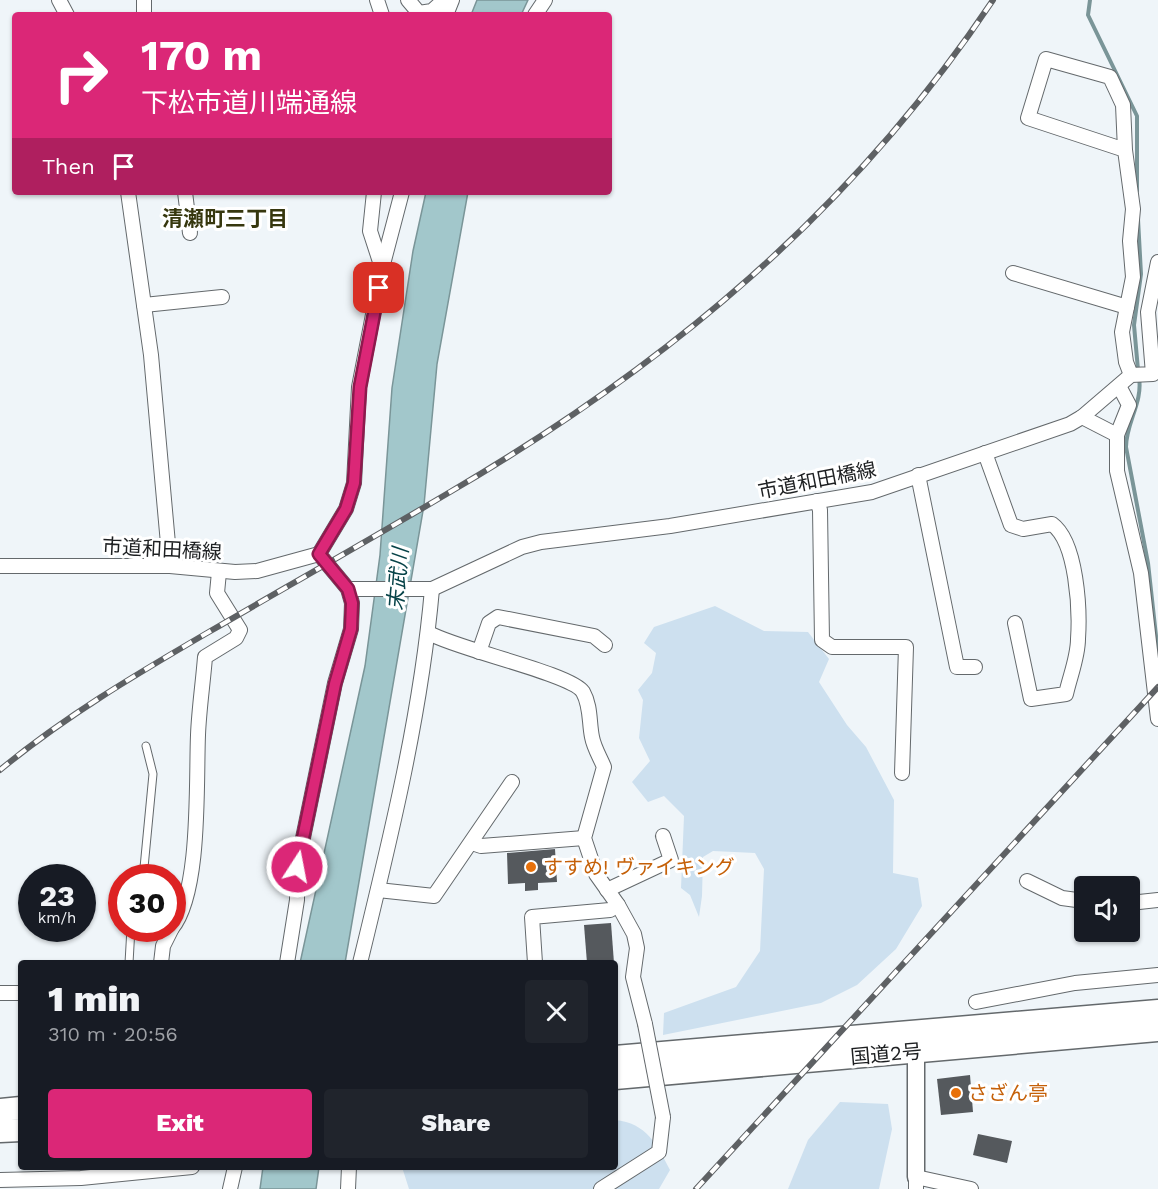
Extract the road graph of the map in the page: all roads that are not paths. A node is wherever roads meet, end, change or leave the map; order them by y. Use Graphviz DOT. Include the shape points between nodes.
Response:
graph roads {
  1 [pos="408,0"];
  2 [pos="444,0"];
  3 [pos="418,12"];
  4 [pos="426,12"];
  5 [pos="1125,150"];
  6 [pos="128,195"];
  7 [pos="185,195"];
  8 [pos="374,195"];
  9 [pos="401,195"];
  10 [pos="190,233"];
  11 [pos="1158,262"];
  12 [pos="382,268"];
  13 [pos="1013,273"];
  14 [pos="222,297"];
  15 [pos="144,305"];
  16 [pos="1127,307"];
  17 [pos="1132,375"];
  18 [pos="1119,386"];
  19 [pos="1082,417"];
  20 [pos="1117,435"];
  21 [pos="985,453"];
  22 [pos="918,476"];
  23 [pos="817,501"];
  24 [pos="319,554"];
  25 [pos="0,566"];
  26 [pos="170,566"];
  27 [pos="219,572"];
  28 [pos="354,589"];
  29 [pos="432,589"];
  30 [pos="1015,623"];
  31 [pos="429,633"];
  32 [pos="605,645"];
  33 [pos="478,652"];
  34 [pos="975,667"];
  35 [pos="1157,710"];
  36 [pos="146,746"];
  37 [pos="902,772"];
  38 [pos="512,782"];
  39 [pos="663,836"];
  40 [pos="584,838"];
  41 [pos="472,843"];
  42 [pos="144,864"];
  43 [pos="1028,881"];
  44 [pos="378,890"];
  45 [pos="607,890"];
  46 [pos="1074,900"];
  47 [pos="1158,900"];
  48 [pos="1140,902"];
  49 [pos="618,905"];
  50 [pos="186,906"];
  51 [pos="130,942"];
  52 [pos="165,942"];
  53 [pos="129,960"];
  54 [pos="161,960"];
  55 [pos="287,960"];
  56 [pos="361,960"];
  57 [pos="535,960"];
  58 [pos="1158,975"];
  59 [pos="0,993"];
  60 [pos="18,993"];
  61 [pos="976,1002"];
  62 [pos="1158,1011"];
  63 [pos="1158,1030"];
  64 [pos="916,1042"];
  65 [pos="618,1057"];
  66 [pos="618,1078"];
  67 [pos="18,1108"];
  68 [pos="0,1110"];
  69 [pos="18,1130"];
  70 [pos="0,1131"];
  71 [pos="162,1170"];
  72 [pos="233,1170"];
  73 [pos="349,1170"];
  74 [pos="0,1180"];
  75 [pos="916,1183"];
  76 [pos="230,1189"];
  77 [pos="348,1189"];
  78 [pos="601,1189"];
  79 [pos="971,1189"];
  1 -- 3 [label="street"];
  2 -- 4 [label="street"];
  5 -- 5 [label="street" via="1028,118 1046,60 1110,77 1123,105"];
  5 -- 16 [label="street" via="1133,209 1133,277"];
  6 -- 15 [label="street"];
  7 -- 10 [label="street"];
  8 -- 12 [label="street" via="370,231"];
  9 -- 12 [label="street"];
  11 -- 17 [label="street" via="1148,312 1153,374"];
  12 -- 24 [label="street" via="360,387 354,483 346,509"];
  13 -- 16 [label="street"];
  14 -- 15 [label="street"];
  15 -- 26 [label="street"];
  16 -- 17 [label="street" via="1122,332"];
  17 -- 18 [label="street, 市道和田橋線"];
  18 -- 19 [label="street, 市道和田橋線"];
  18 -- 20 [label="street" via="1129,405"];
  19 -- 20 [label="street"];
  19 -- 21 [label="street, 市道和田橋線"];
  20 -- 35 [label="street" via="1117,471 1141,573"];
  21 -- 22 [label="street, 市道和田橋線"];
  21 -- 30 [label="street" via="1011,525 1023,529 1052,524 1062,531 1075,576 1078,641 1066,694 1031,699"];
  22 -- 23 [label="street, 市道和田橋線" via="872,492"];
  22 -- 34 [label="street" via="957,667"];
  23 -- 29 [label="street, 市道和田橋線" via="670,526 541,542"];
  23 -- 37 [label="street" via="822,640 832,647 906,647"];
  24 -- 27 [label="street, 市道和田橋線" via="257,571"];
  24 -- 28 [label="street"];
  25 -- 26 [label="street, 市道和田橋線"];
  26 -- 27 [label="street, 市道和田橋線"];
  27 -- 50 [label="street" via="216,593 240,630 237,638 205,657 198,731 198,791"];
  28 -- 29 [label="street"];
  28 -- 55 [label="street" via="351,629 335,684 299,856"];
  29 -- 31 [label="street"];
  31 -- 33 [label="street"];
  31 -- 44 [label="street"];
  32 -- 33 [label="street" via="594,636 498,617 489,623"];
  33 -- 40 [label="street" via="562,679 582,690 594,744 604,767"];
  36 -- 42 [label="lane" via="153,774"];
  38 -- 41 [label="street"];
  39 -- 45 [label="street" via="671,860"];
  40 -- 41 [label="street" via="481,846"];
  40 -- 45 [label="street" via="589,859"];
  41 -- 44 [label="street" via="435,896"];
  43 -- 46 [label="street"];
  44 -- 56 [label="street"];
  45 -- 49 [label="street"];
  47 -- 48 [label="street"];
  49 -- 57 [label="street" via="610,910 532,917"];
  49 -- 78 [label="street, bridge" via="637,948 633,978 663,1118 659,1152"];
  51 -- 53 [label="lane"];
  52 -- 54 [label="street"];
  58 -- 61 [label="street" via="1075,983"];
  59 -- 60 [label="street"];
  62 -- 64 [label="highway, 国道2号"];
  63 -- 64 [label="highway, 国道2号"];
  64 -- 65 [label="highway, 国道2号"];
  64 -- 66 [label="highway, 国道2号"];
  64 -- 75 [label="street"];
  67 -- 68 [label="highway"];
  69 -- 70 [label="highway"];
  71 -- 74 [label="street" via="81,1178"];
  72 -- 76 [label="street"];
  73 -- 77 [label="street"];
  75 -- 79 [label="street"];
}
